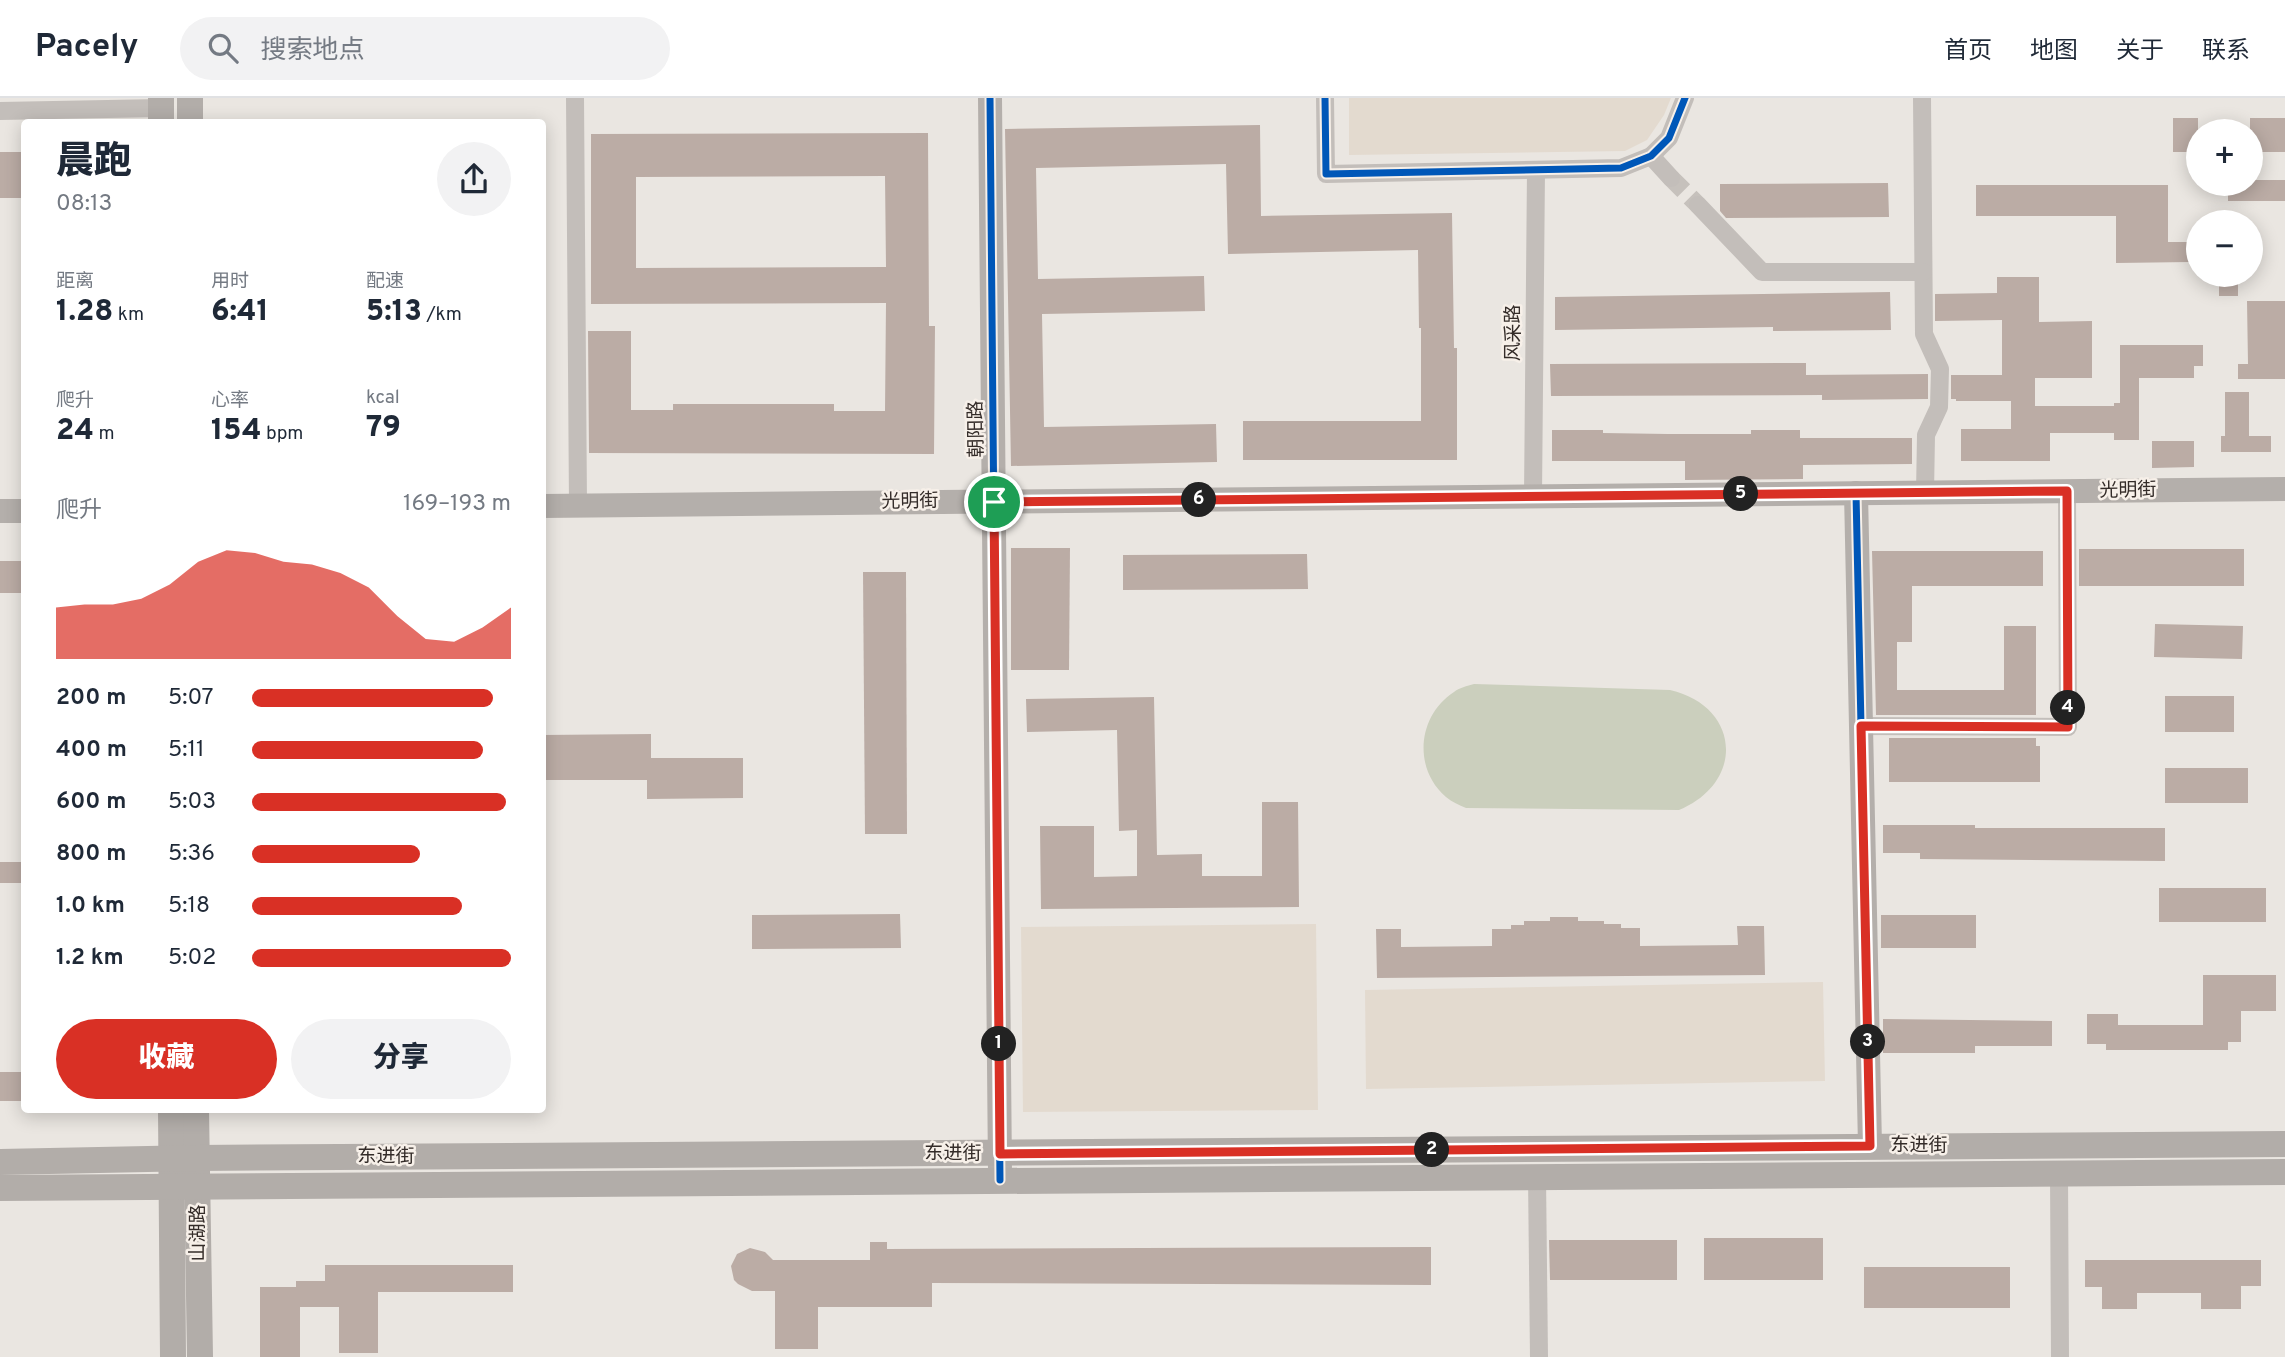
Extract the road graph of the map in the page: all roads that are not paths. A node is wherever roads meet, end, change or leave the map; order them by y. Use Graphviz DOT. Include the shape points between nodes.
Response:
graph roads {
  1 [pos="190,98"];
  2 [pos="575,98"];
  3 [pos="990,98"];
  4 [pos="1325,98"];
  5 [pos="1685,98"];
  6 [pos="1922,98"];
  7 [pos="161,109"];
  8 [pos="0,111"];
  9 [pos="190,119"];
  10 [pos="1651,156"];
  11 [pos="1536,170"];
  12 [pos="1671,178"];
  13 [pos="1698,205"];
  14 [pos="1923,272"];
  15 [pos="2285,489"];
  16 [pos="2067,491"];
  17 [pos="1856,493"];
  18 [pos="1925,493"];
  19 [pos="1533,496"];
  20 [pos="994,502"];
  21 [pos="578,505"];
  22 [pos="546,506"];
  23 [pos="0,511"];
  24 [pos="21,511"];
  25 [pos="1861,726"];
  26 [pos="173,1113"];
  27 [pos="195,1113"];
  28 [pos="2285,1144"];
  29 [pos="1870,1146"];
  30 [pos="1000,1154"];
  31 [pos="184,1159"];
  32 [pos="0,1162"];
  33 [pos="2285,1172"];
  34 [pos="2059,1173"];
  35 [pos="1537,1176"];
  36 [pos="1000,1181"];
  37 [pos="170,1187"];
  38 [pos="199,1187"];
  39 [pos="0,1188"];
  40 [pos="173,1357"];
  41 [pos="200,1357"];
  42 [pos="1539,1357"];
  43 [pos="2060,1357"];
  1 -- 9 [label="main road"];
  2 -- 21 [label="street"];
  3 -- 20 [label="main road, 朝阳路"];
  4 -- 11 [label="street" via="1325,174"];
  5 -- 10 [label="street" via="1669,138"];
  6 -- 14 [label="street"];
  7 -- 8 [label="street"];
  10 -- 11 [label="street" via="1621,168"];
  10 -- 12 [label="street"];
  11 -- 19 [label="street, 风采路"];
  13 -- 14 [label="street" via="1762,272"];
  14 -- 18 [label="street" via="1924,334 1940,369 1939,407 1926,435"];
  15 -- 16 [label="main road, 光明街"];
  16 -- 18 [label="main road, 光明街"];
  16 -- 25 [label="street" via="2068,727"];
  17 -- 18 [label="main road, 光明街"];
  17 -- 19 [label="main road, 光明街"];
  17 -- 25 [label="main road"];
  19 -- 20 [label="main road, 光明街"];
  20 -- 21 [label="main road, 光明街"];
  20 -- 30 [label="main road, 朝阳路"];
  21 -- 22 [label="main road, 光明街"];
  23 -- 24 [label="main road"];
  25 -- 29 [label="main road"];
  26 -- 31 [label="main road, 山湖路"];
  27 -- 31 [label="main road, 山湖路"];
  28 -- 29 [label="main road, 东进街"];
  29 -- 30 [label="main road, 东进街"];
  30 -- 31 [label="main road, 东进街"];
  30 -- 36 [label="main road, 朝阳路"];
  31 -- 32 [label="main road, 东进街"];
  31 -- 37 [label="main road, 山湖路"];
  31 -- 38 [label="main road, 山湖路"];
  33 -- 34 [label="main road, 东进街"];
  34 -- 35 [label="main road, 东进街"];
  34 -- 43 [label="street"];
  35 -- 36 [label="main road, 东进街"];
  35 -- 42 [label="street"];
  36 -- 38 [label="main road, 东进街"];
  37 -- 38 [label="main road, 东进街"];
  37 -- 39 [label="main road, 东进街"];
  37 -- 40 [label="main road, 山湖路"];
  38 -- 41 [label="main road, 山湖路"];
}
